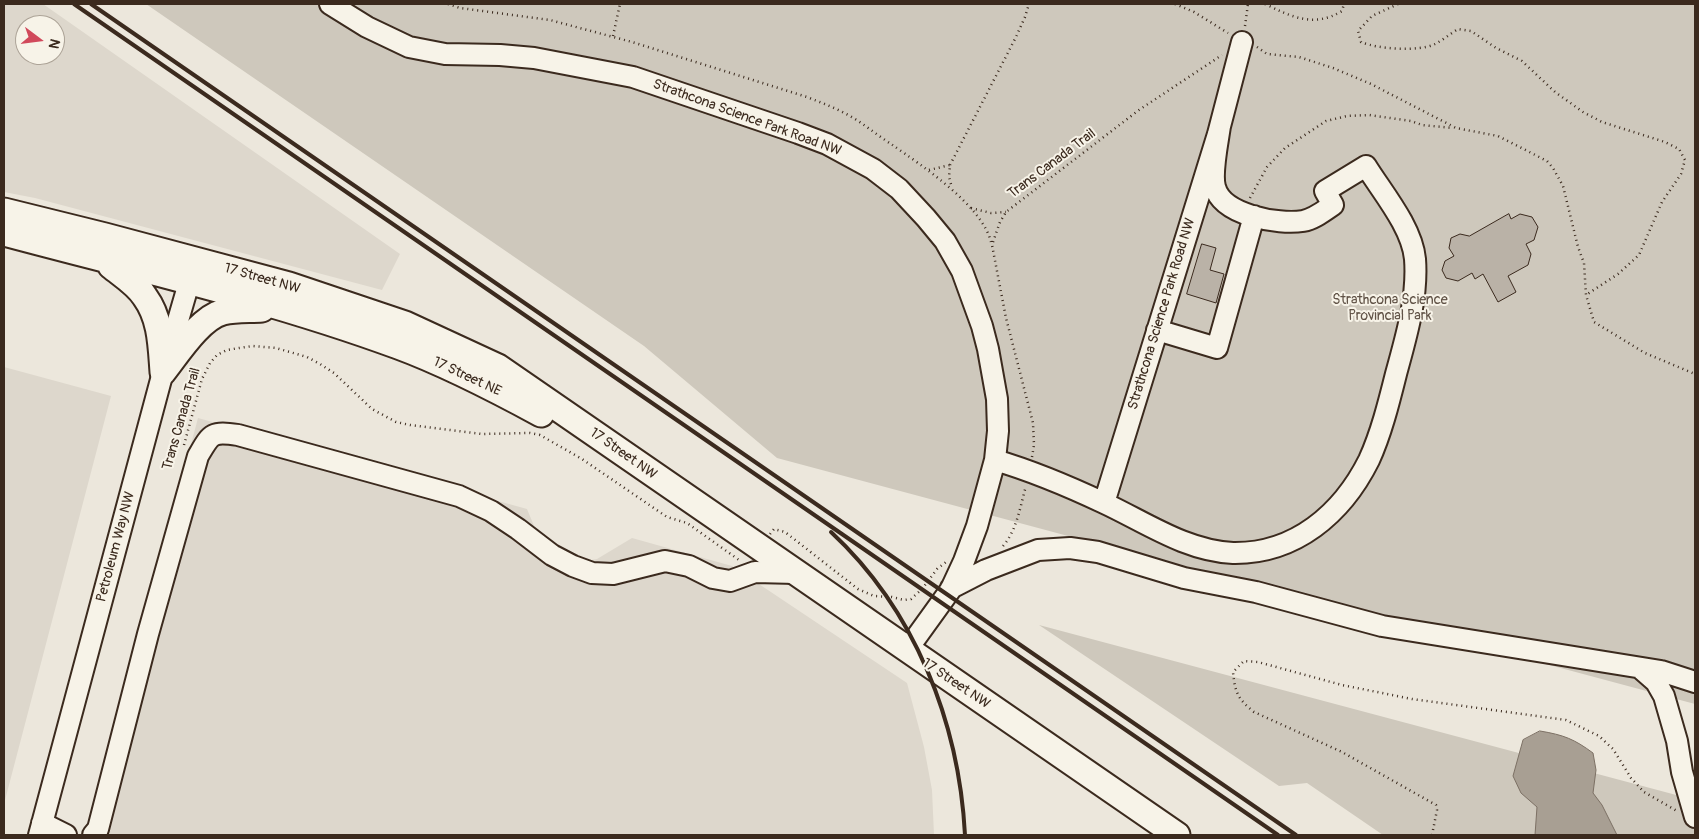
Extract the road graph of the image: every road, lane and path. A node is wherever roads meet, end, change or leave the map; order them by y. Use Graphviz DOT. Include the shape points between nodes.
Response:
graph roads {
  1 [pos="330,4"];
  2 [pos="448,4"];
  3 [pos="620,4"];
  4 [pos="1029,4"];
  5 [pos="1175,4"];
  6 [pos="1248,4"];
  7 [pos="1265,4"];
  8 [pos="1344,4"];
  9 [pos="1398,4"];
  10 [pos="613,37"];
  11 [pos="1242,42"];
  12 [pos="1220,126"];
  13 [pos="1456,128"];
  14 [pos="950,165"];
  15 [pos="928,170"];
  16 [pos="953,190"];
  17 [pos="970,208"];
  18 [pos="4,211"];
  19 [pos="1006,212"];
  20 [pos="1249,214"];
  21 [pos="4,233"];
  22 [pos="992,245"];
  23 [pos="104,260"];
  24 [pos="192,271"];
  25 [pos="1586,295"];
  26 [pos="281,308"];
  27 [pos="1157,330"];
  28 [pos="163,372"];
  29 [pos="1695,374"];
  30 [pos="184,446"];
  31 [pos="995,460"];
  32 [pos="1032,463"];
  33 [pos="643,468"];
  34 [pos="1026,484"];
  35 [pos="1104,503"];
  36 [pos="769,536"];
  37 [pos="1000,548"];
  38 [pos="949,561"];
  39 [pos="745,562"];
  40 [pos="796,573"];
  41 [pos="951,588"];
  42 [pos="907,650"];
  43 [pos="1640,668"];
  44 [pos="1695,682"];
  45 [pos="1687,814"];
  46 [pos="41,829"];
  47 [pos="66,835"];
  48 [pos="93,835"];
  49 [pos="1176,835"];
  50 [pos="1432,835"];
  1 -- 31 [label="street, Strathcona Science Park Road NW" via="366,27 408,47 445,54 534,58 633,77 827,144 873,169 926,218 962,271 988,349 997,399"];
  2 -- 10 [label="path" via="480,12 550,20"];
  3 -- 10 [label="path"];
  4 -- 14 [label="path" via="1016,37"];
  5 -- 11 [label="path"];
  6 -- 11 [label="path"];
  7 -- 8 [label="path" via="1294,18 1315,20 1331,18 1342,11"];
  9 -- 25 [label="path" via="1372,16 1358,31 1361,42 1370,46 1418,48 1434,45 1458,29 1472,31 1522,61 1555,92 1583,112 1679,149 1686,160 1681,174 1662,202 1639,255 1618,274"];
  10 -- 15 [label="path" via="833,107"];
  11 -- 12 [label="street, Strathcona Science Park Road NW"];
  11 -- 13 [label="path" via="1247,41 1267,54 1300,57 1364,81"];
  11 -- 19 [label="path, Trans Canada Trail" via="1140,110"];
  12 -- 20 [label="street, Strathcona Science Park Road NW" via="1214,187 1221,199 1237,211"];
  12 -- 27 [label="street, Strathcona Science Park Road NW"];
  13 -- 20 [label="path" via="1422,126 1369,115 1326,121 1286,148 1267,167"];
  13 -- 25 [label="path" via="1498,136 1547,161 1554,168 1563,186 1584,263"];
  14 -- 15 [label="path"];
  14 -- 16 [label="path" via="949,178"];
  15 -- 16 [label="path"];
  16 -- 17 [label="path"];
  17 -- 19 [label="path"];
  17 -- 22 [label="path"];
  18 -- 24 [label="main road, 17 Street NW"];
  19 -- 22 [label="path, Trans Canada Trail"];
  20 -- 27 [label="street" via="1217,348"];
  20 -- 35 [label="street, Strathcona Science Park Road NW" via="1287,221 1303,221 1318,215 1333,205 1325,191 1366,166 1403,224 1415,258 1411,321 1370,458 1333,513 1314,529 1289,542 1259,551 1204,550"];
  21 -- 23 [label="main road"];
  22 -- 32 [label="path" via="1006,318 1033,422"];
  23 -- 24 [label="main road"];
  23 -- 28 [label="main road" via="134,284 154,312 160,330"];
  24 -- 26 [label="main road, 17 Street NW"];
  24 -- 28 [label="street, Petroleum Way NW"];
  24 -- 33 [label="main road, 17 Street NW" via="289,285 414,328 498,367"];
  25 -- 29 [label="path" via="1594,322 1645,353"];
  26 -- 28 [label="main road" via="224,312 211,317"];
  26 -- 33 [label="main road, 17 Street NE" via="399,346 481,383"];
  27 -- 35 [label="street, Strathcona Science Park Road NW"];
  28 -- 46 [label="street, Petroleum Way NW"];
  30 -- 39 [label="path, Trans Canada Trail" via="202,379 210,363 227,350 253,346 276,348 320,364 372,409 396,422 482,434 540,435 582,459 667,517 687,524"];
  31 -- 35 [label="street, Strathcona Science Park Road NW" via="1030,471"];
  31 -- 41 [label="street, Strathcona Science Park Road NW" via="977,526"];
  33 -- 40 [label="main road, 17 Street NW"];
  34 -- 37 [label="path" via="1014,529"];
  36 -- 38 [label="path" via="774,529 786,532 849,583 874,596 904,600 914,597 937,569"];
  40 -- 42 [label="main road, 17 Street NW"];
  40 -- 48 [label="street" via="755,572 730,581 664,561 612,574 592,573 552,556 491,511 459,496 220,432 209,438 198,456 98,829"];
  41 -- 42 [label="street, Strathcona Science Park Road NW"];
  41 -- 43 [label="street" via="1038,550 1070,548 1098,552 1184,578 1256,592 1382,626"];
  42 -- 49 [label="main road, 17 Street NW"];
  43 -- 44 [label="street"];
  43 -- 45 [label="street" via="1656,682 1664,696 1677,741"];
  45 -- 50 [label="path" via="1644,792 1613,749 1599,736 1566,720 1412,699 1342,685 1258,662 1244,661 1233,672 1235,691 1254,712 1342,752 1436,805"];
  46 -- 47 [label="street"];
}
